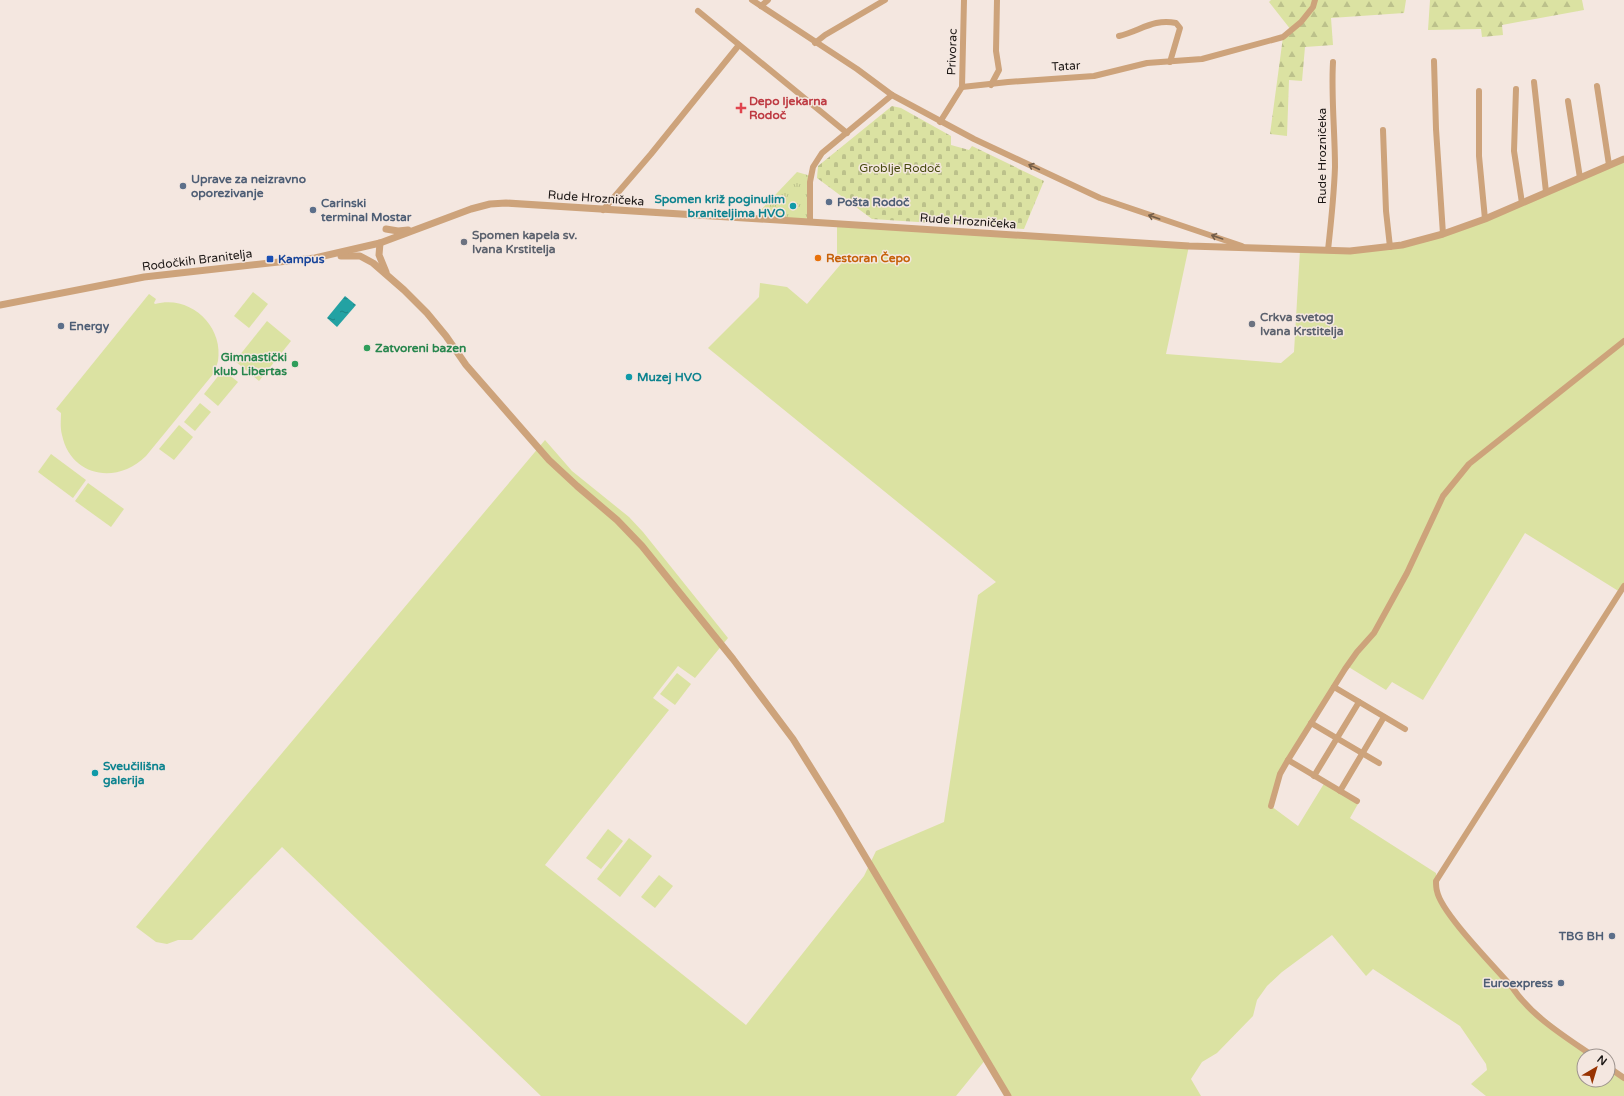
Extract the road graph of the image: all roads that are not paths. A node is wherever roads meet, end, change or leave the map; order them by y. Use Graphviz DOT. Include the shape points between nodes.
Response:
graph roads {
  1 [pos="752,0"];
  2 [pos="768,0"];
  3 [pos="885,0"];
  4 [pos="964,0"];
  5 [pos="998,0"];
  6 [pos="1315,0"];
  7 [pos="761,6"];
  8 [pos="698,11"];
  9 [pos="1119,36"];
  10 [pos="815,43"];
  11 [pos="739,45"];
  12 [pos="1434,61"];
  13 [pos="1170,62"];
  14 [pos="1334,62"];
  15 [pos="1534,82"];
  16 [pos="991,85"];
  17 [pos="1597,86"];
  18 [pos="962,87"];
  19 [pos="1516,89"];
  20 [pos="1479,91"];
  21 [pos="892,95"];
  22 [pos="1568,101"];
  23 [pos="940,122"];
  24 [pos="1383,130"];
  25 [pos="847,133"];
  26 [pos="1624,159"];
  27 [pos="1609,166"];
  28 [pos="1580,178"];
  29 [pos="1546,192"];
  30 [pos="1522,203"];
  31 [pos="603,210"];
  32 [pos="1485,219"];
  33 [pos="810,222"];
  34 [pos="386,228"];
  35 [pos="419,228"];
  36 [pos="1443,234"];
  37 [pos="396,238"];
  38 [pos="380,243"];
  39 [pos="370,246"];
  40 [pos="1242,246"];
  41 [pos="1390,247"];
  42 [pos="1328,250"];
  43 [pos="320,257"];
  44 [pos="373,263"];
  45 [pos="390,278"];
  46 [pos="0,305"];
  47 [pos="1624,341"];
  48 [pos="1624,586"];
  49 [pos="1334,688"];
  50 [pos="1359,702"];
  51 [pos="1384,717"];
  52 [pos="1311,723"];
  53 [pos="1404,729"];
  54 [pos="1337,738"];
  55 [pos="1361,753"];
  56 [pos="1288,760"];
  57 [pos="1379,763"];
  58 [pos="1314,776"];
  59 [pos="1340,791"];
  60 [pos="1357,801"];
  61 [pos="1271,806"];
  62 [pos="1582,1048"];
  63 [pos="1008,1096"];
  1 -- 7 [label="street"];
  2 -- 7 [label="street"];
  3 -- 10 [label="street"];
  4 -- 18 [label="street, Privorac"];
  5 -- 16 [label="street" via="996,51 999,70"];
  6 -- 13 [label="street, Tatar" via="1313,7 1301,22 1282,37 1202,59"];
  7 -- 10 [label="street"];
  8 -- 11 [label="street"];
  9 -- 13 [label="street" via="1147,25 1176,23 1180,28"];
  10 -- 21 [label="street"];
  11 -- 25 [label="street"];
  11 -- 31 [label="street"];
  12 -- 36 [label="street"];
  13 -- 16 [label="street, Tatar" via="1147,63 1094,76"];
  14 -- 42 [label="street, Rude Hrozničeka" via="1334,197"];
  15 -- 29 [label="street"];
  16 -- 18 [label="street, Tatar"];
  17 -- 27 [label="street"];
  18 -- 23 [label="street, Privorac"];
  19 -- 30 [label="street" via="1514,151"];
  20 -- 32 [label="street" via="1479,156"];
  21 -- 23 [label="street"];
  21 -- 25 [label="street"];
  22 -- 28 [label="street"];
  40 -- 23 [label="street, one-way" via="1100,198"];
  24 -- 41 [label="street"];
  25 -- 33 [label="street" via="822,153 813,166 810,182"];
  26 -- 27 [label="street, Rude Hrozničeka"];
  27 -- 28 [label="street, Rude Hrozničeka"];
  28 -- 29 [label="street, Rude Hrozničeka"];
  29 -- 30 [label="street, Rude Hrozničeka"];
  30 -- 32 [label="street, Rude Hrozničeka"];
  31 -- 33 [label="street, Rude Hrozničeka"];
  31 -- 35 [label="street, Rude Hrozničeka" via="490,204"];
  32 -- 36 [label="street, Rude Hrozničeka"];
  33 -- 40 [label="street, Rude Hrozničeka" via="1189,246"];
  34 -- 35 [label="street" via="403,231"];
  35 -- 37 [label="street, Rude Hrozničeka"];
  36 -- 41 [label="street, Rude Hrozničeka"];
  37 -- 38 [label="street, Rodočkih Branitelja"];
  38 -- 39 [label="street, Rodočkih Branitelja"];
  38 -- 45 [label="street" via="379,255"];
  39 -- 43 [label="street, Rodočkih Branitelja"];
  39 -- 44 [label="street" via="369,252"];
  40 -- 42 [label="street, Rude Hrozničeka"];
  41 -- 42 [label="street, Rude Hrozničeka"];
  43 -- 44 [label="street" via="353,255"];
  43 -- 46 [label="street, Rodočkih Branitelja" via="144,277"];
  44 -- 45 [label="street"];
  45 -- 63 [label="street" via="427,313 466,366 549,460 617,520 642,546 762,696 793,739 838,811"];
  47 -- 49 [label="street" via="1469,464 1452,484 1443,496 1408,573 1374,633 1357,652"];
  48 -- 62 [label="street" via="1436,881 1437,892 1459,927 1512,986 1519,998 1552,1027"];
  49 -- 50 [label="street"];
  49 -- 52 [label="street"];
  50 -- 51 [label="street"];
  50 -- 54 [label="street"];
  51 -- 53 [label="street"];
  51 -- 55 [label="street"];
  52 -- 54 [label="street"];
  52 -- 56 [label="street"];
  54 -- 55 [label="street"];
  54 -- 58 [label="street"];
  55 -- 57 [label="street"];
  55 -- 59 [label="street"];
  56 -- 58 [label="street"];
  56 -- 61 [label="street" via="1280,774"];
  58 -- 59 [label="street"];
  59 -- 60 [label="street"];
}
